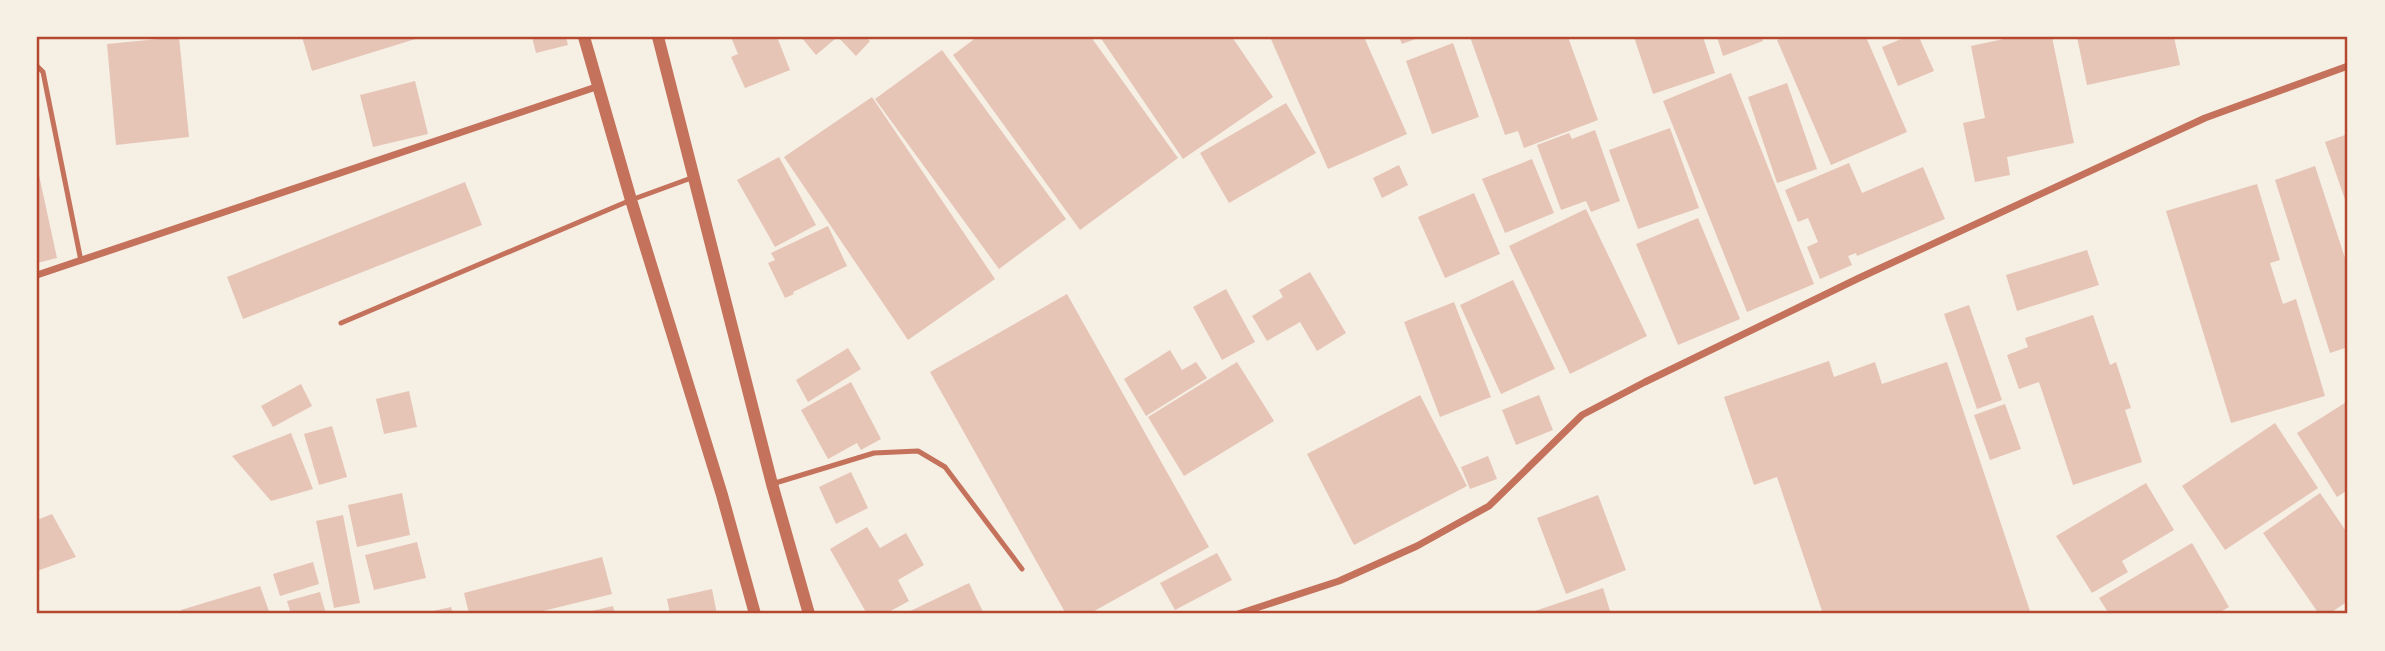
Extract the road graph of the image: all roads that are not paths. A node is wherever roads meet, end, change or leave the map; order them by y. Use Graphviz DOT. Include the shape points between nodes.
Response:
graph roads {
  1 [pos="584,37"];
  2 [pos="658,37"];
  3 [pos="37,66"];
  4 [pos="2348,66"];
  5 [pos="599,86"];
  6 [pos="694,177"];
  7 [pos="631,200"];
  8 [pos="82,261"];
  9 [pos="37,275"];
  10 [pos="341,323"];
  11 [pos="772,484"];
  12 [pos="1022,569"];
  13 [pos="755,614"];
  14 [pos="810,614"];
  15 [pos="1238,614"];
  1 -- 5 [label="street"];
  2 -- 6 [label="street"];
  3 -- 8 [label="lane" via="43,72"];
  4 -- 15 [label="street" via="2205,117 1657,376 1582,415 1489,506 1339,582"];
  5 -- 7 [label="street"];
  5 -- 8 [label="street"];
  6 -- 7 [label="lane"];
  6 -- 11 [label="street"];
  7 -- 10 [label="lane"];
  7 -- 13 [label="street"];
  8 -- 9 [label="street"];
  11 -- 12 [label="lane" via="874,453 918,451 945,467"];
  11 -- 14 [label="street"];
}
